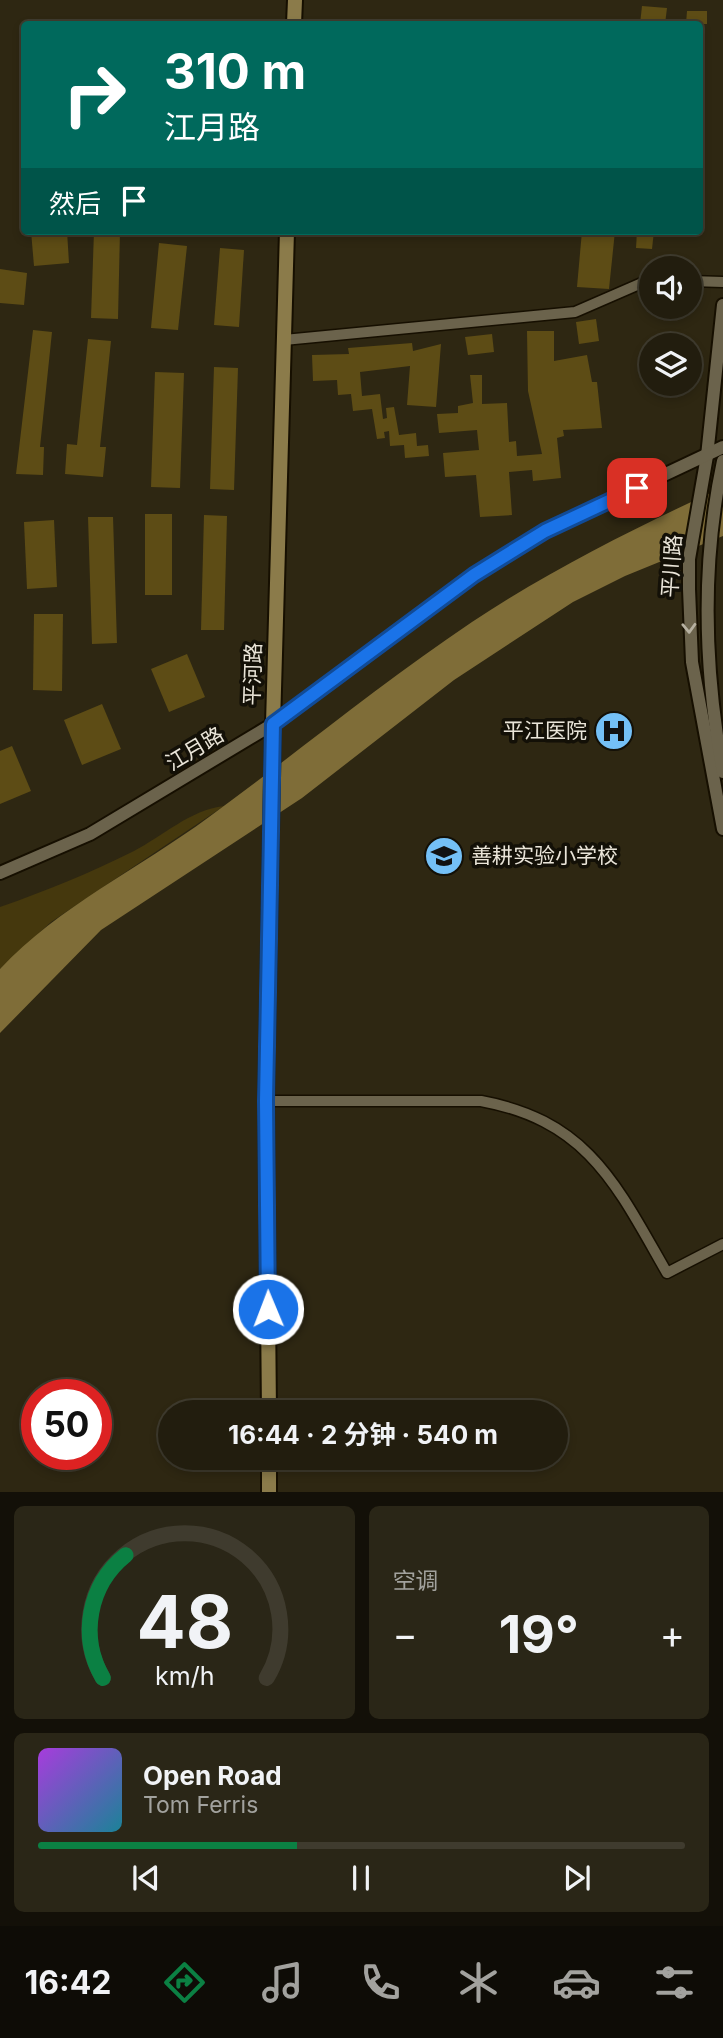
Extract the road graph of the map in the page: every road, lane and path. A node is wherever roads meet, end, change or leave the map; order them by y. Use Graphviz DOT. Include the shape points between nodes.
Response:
graph roads {
  1 [pos="295,0"];
  2 [pos="294,21"];
  3 [pos="287,235"];
  4 [pos="702,281"];
  5 [pos="723,282"];
  6 [pos="639,284"];
  7 [pos="723,305"];
  8 [pos="284,340"];
  9 [pos="723,447"];
  10 [pos="707,456"];
  11 [pos="723,461"];
  12 [pos="273,724"];
  13 [pos="723,772"];
  14 [pos="723,829"];
  15 [pos="0,873"];
  16 [pos="266,1101"];
  17 [pos="723,1244"];
  18 [pos="269,1400"];
  19 [pos="269,1470"];
  20 [pos="270,1492"];
  1 -- 2 [label="main road"];
  3 -- 8 [label="main road, 平河路"];
  4 -- 5 [label="street"];
  6 -- 8 [label="street" via="575,312"];
  7 -- 10 [label="street, 平川路"];
  8 -- 12 [label="main road, 平河路"];
  9 -- 10 [label="street, 江月路"];
  10 -- 12 [label="street, 江月路" via="545,531 474,575"];
  10 -- 14 [label="street, 平川路, one-way" via="690,559 692,662"];
  11 -- 13 [label="street, 平川路" via="709,558 707,643"];
  12 -- 15 [label="street, 江月路" via="90,834"];
  12 -- 16 [label="main road, 平河路"];
  16 -- 17 [label="street" via="481,1101 514,1107 554,1126 589,1151 617,1186 667,1273"];
  16 -- 18 [label="main road, 平河路"];
  19 -- 20 [label="main road"];
}
